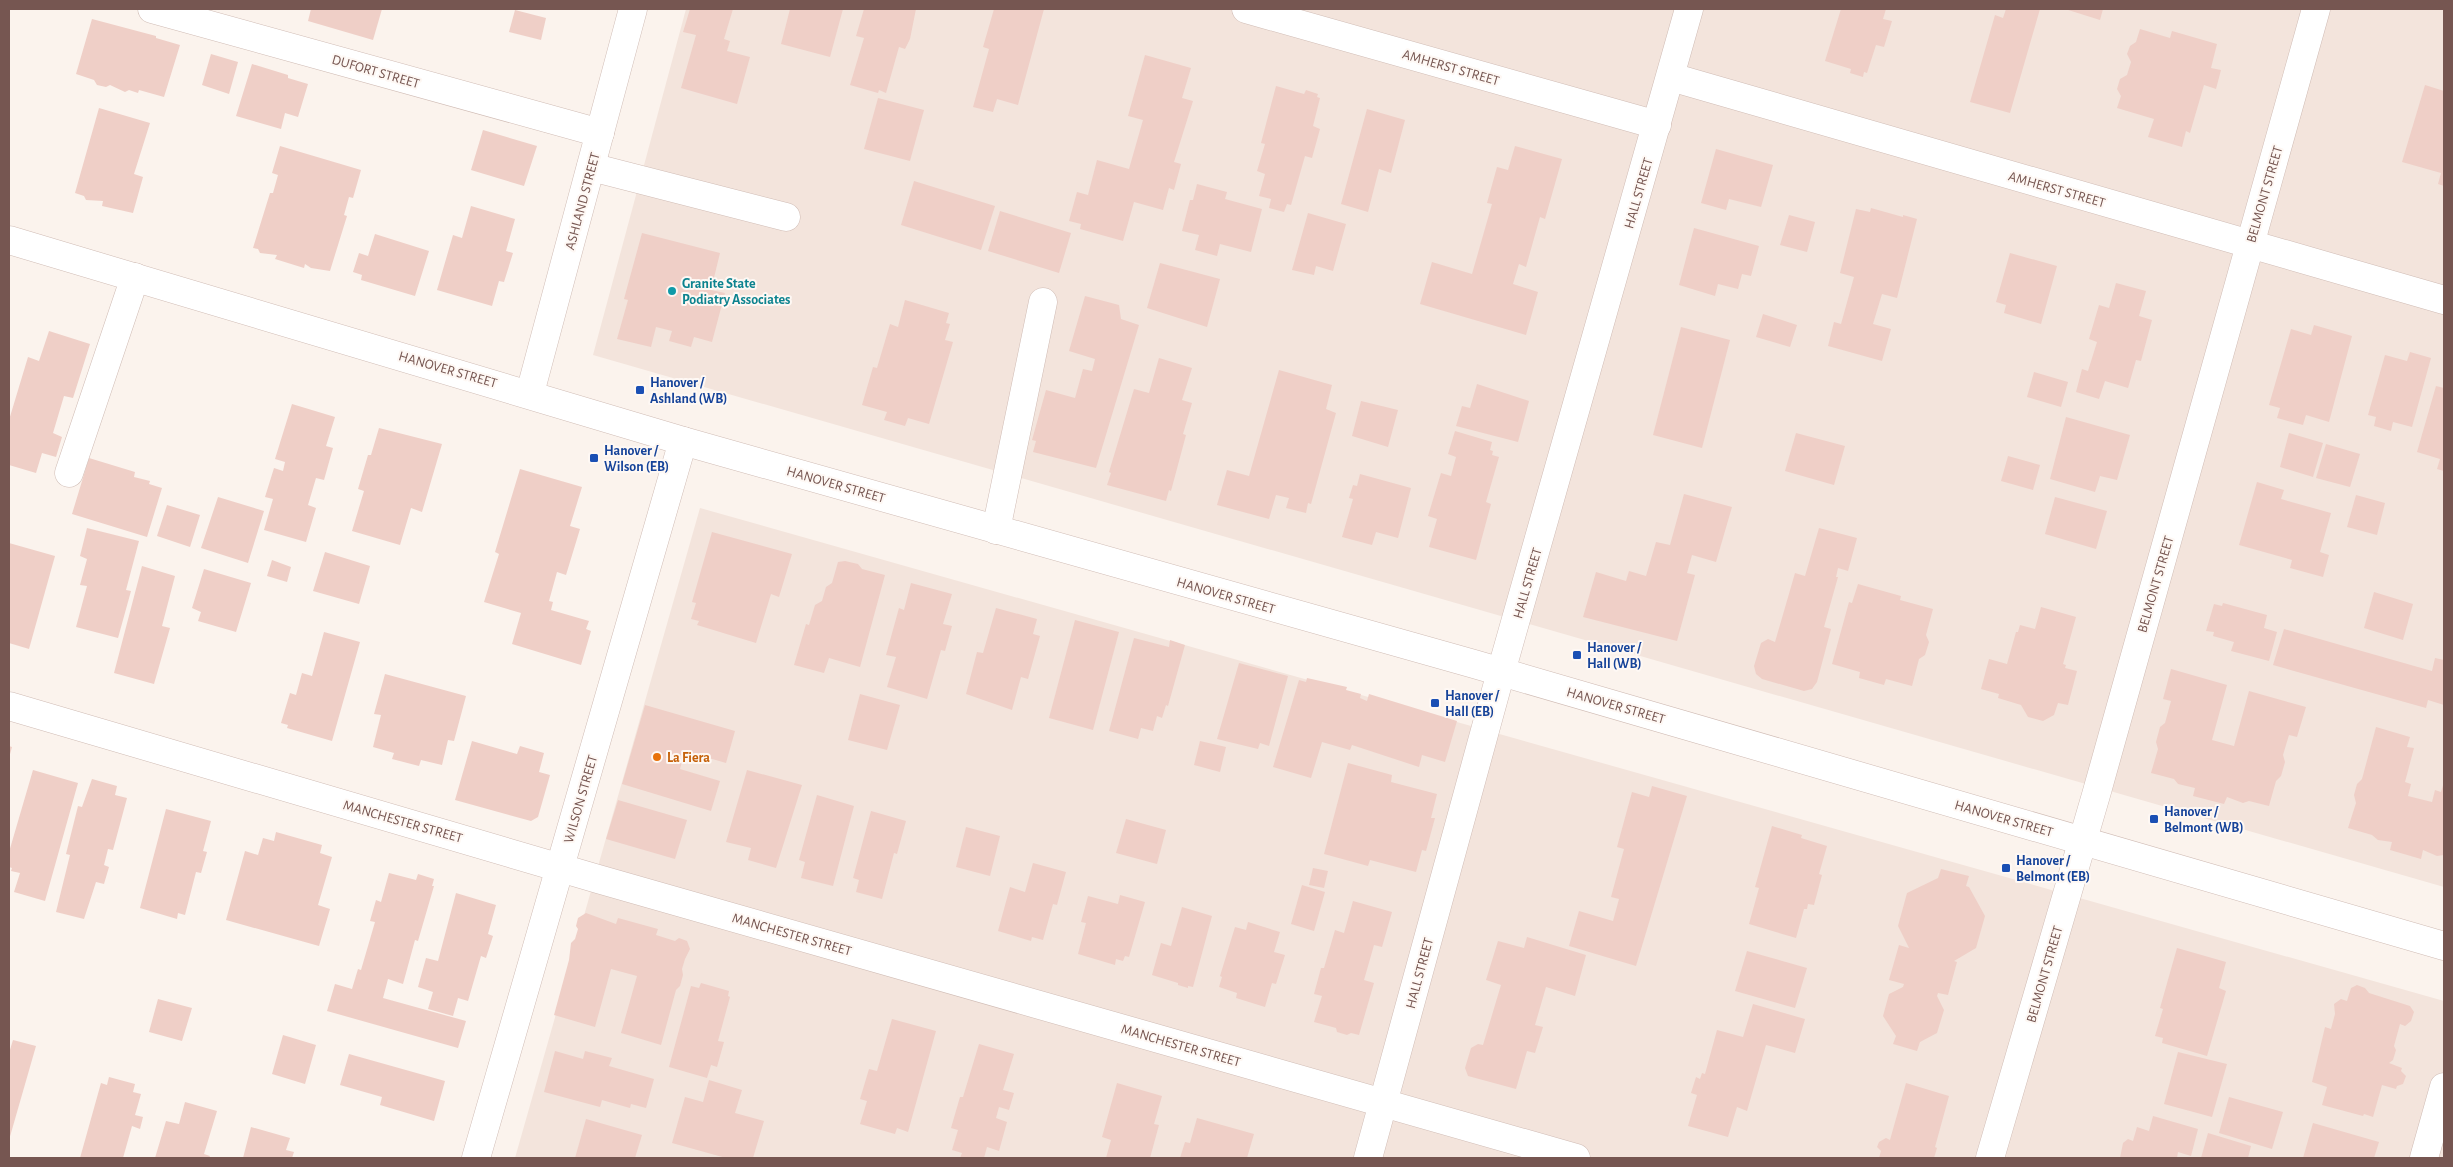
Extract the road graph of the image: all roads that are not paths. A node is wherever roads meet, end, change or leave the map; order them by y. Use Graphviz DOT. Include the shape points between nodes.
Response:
graph roads {
  1 [pos="152,9"];
  2 [pos="633,9"];
  3 [pos="1246,9"];
  4 [pos="1689,9"];
  5 [pos="2316,9"];
  6 [pos="1670,77"];
  7 [pos="1657,125"];
  8 [pos="600,133"];
  9 [pos="591,167"];
  10 [pos="786,217"];
  11 [pos="9,240"];
  12 [pos="2251,244"];
  13 [pos="135,277"];
  14 [pos="2444,300"];
  15 [pos="1044,302"];
  16 [pos="530,394"];
  17 [pos="684,441"];
  18 [pos="69,473"];
  19 [pos="996,530"];
  20 [pos="1501,672"];
  21 [pos="9,706"];
  22 [pos="2083,841"];
  23 [pos="561,866"];
  24 [pos="2444,946"];
  25 [pos="2444,1087"];
  26 [pos="1383,1103"];
  27 [pos="476,1158"];
  28 [pos="1368,1158"];
  29 [pos="1576,1158"];
  30 [pos="1990,1158"];
  31 [pos="2424,1158"];
  1 -- 8 [label="street, DUFORT STREET"];
  2 -- 8 [label="street, ASHLAND STREET"];
  3 -- 7 [label="street, AMHERST STREET"];
  4 -- 6 [label="street, HALL STREET"];
  5 -- 12 [label="street, BELMONT STREET"];
  6 -- 7 [label="street, HALL STREET"];
  6 -- 12 [label="street, AMHERST STREET"];
  7 -- 20 [label="street, HALL STREET"];
  8 -- 9 [label="street, ASHLAND STREET"];
  9 -- 10 [label="street"];
  9 -- 16 [label="street, ASHLAND STREET"];
  11 -- 13 [label="street, HANOVER STREET"];
  12 -- 14 [label="street, AMHERST STREET"];
  12 -- 22 [label="street, BELMONT STREET"];
  13 -- 16 [label="street, HANOVER STREET"];
  13 -- 18 [label="street"];
  15 -- 19 [label="street"];
  16 -- 17 [label="street, HANOVER STREET"];
  17 -- 19 [label="street, HANOVER STREET"];
  17 -- 23 [label="street, WILSON STREET"];
  19 -- 20 [label="street, HANOVER STREET"];
  20 -- 22 [label="street, HANOVER STREET"];
  20 -- 26 [label="street, HALL STREET"];
  21 -- 23 [label="street, MANCHESTER STREET"];
  22 -- 24 [label="street, HANOVER STREET"];
  22 -- 30 [label="street, BELMONT STREET"];
  23 -- 26 [label="street, MANCHESTER STREET"];
  23 -- 27 [label="street, WILSON STREET"];
  25 -- 31 [label="street"];
  26 -- 28 [label="street, HALL STREET"];
  26 -- 29 [label="street, MANCHESTER STREET"];
}
